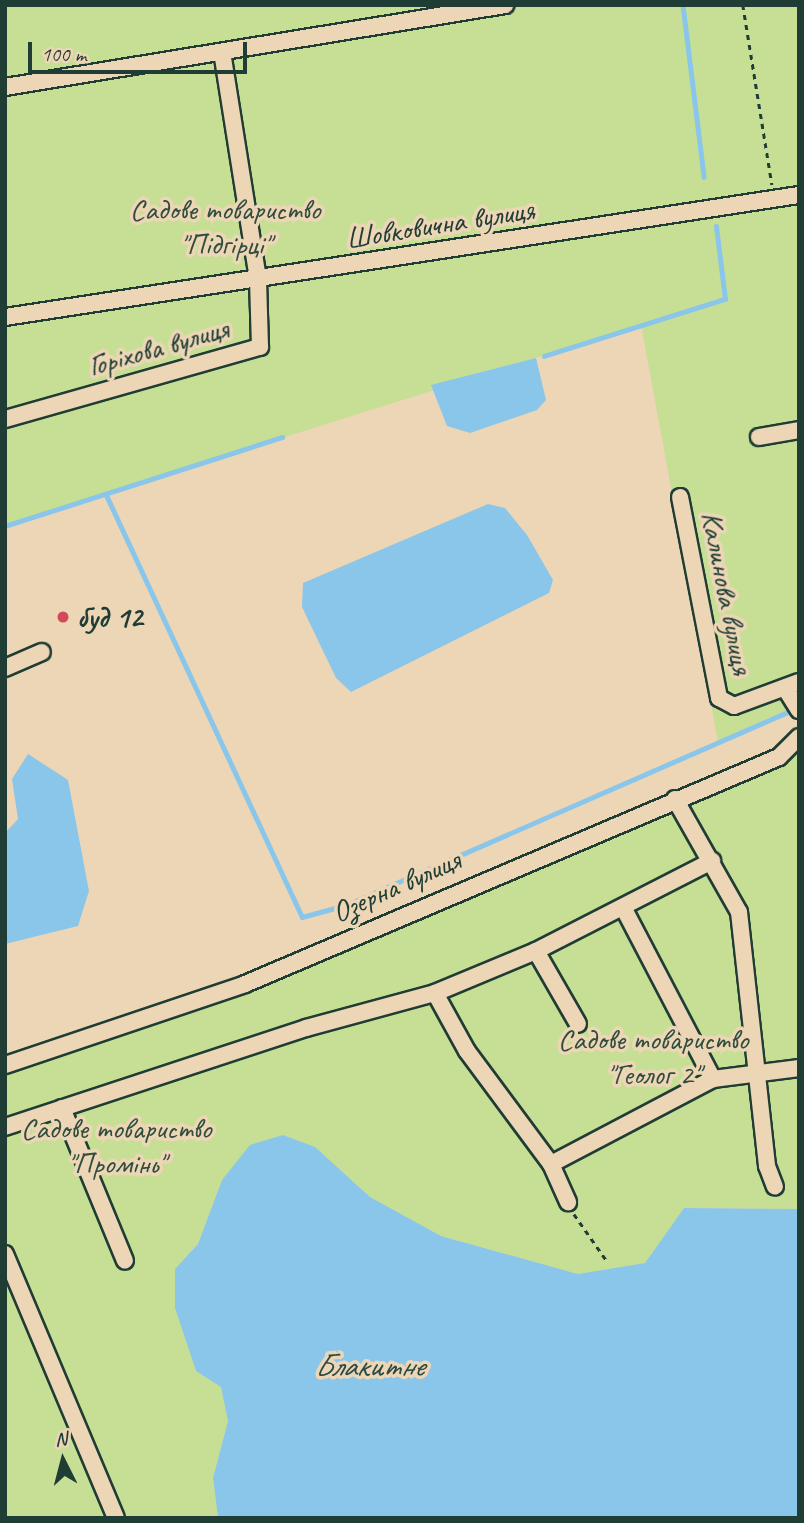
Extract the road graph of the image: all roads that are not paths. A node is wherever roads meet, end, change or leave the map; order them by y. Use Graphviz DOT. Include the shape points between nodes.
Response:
graph roads {
  1 [pos="505,5"];
  2 [pos="222,52"];
  3 [pos="5,87"];
  4 [pos="799,195"];
  5 [pos="258,279"];
  6 [pos="5,317"];
  7 [pos="5,419"];
  8 [pos="799,430"];
  9 [pos="759,437"];
  10 [pos="680,497"];
  11 [pos="43,653"];
  12 [pos="5,668"];
  13 [pos="792,685"];
  14 [pos="799,710"];
  15 [pos="799,737"];
  16 [pos="799,753"];
  17 [pos="779,757"];
  18 [pos="675,799"];
  19 [pos="712,861"];
  20 [pos="624,909"];
  21 [pos="536,951"];
  22 [pos="435,993"];
  23 [pos="578,1024"];
  24 [pos="5,1065"];
  25 [pos="799,1068"];
  26 [pos="755,1070"];
  27 [pos="713,1079"];
  28 [pos="62,1108"];
  29 [pos="5,1127"];
  30 [pos="551,1164"];
  31 [pos="775,1187"];
  32 [pos="568,1202"];
  33 [pos="5,1254"];
  34 [pos="125,1261"];
  35 [pos="116,1518"];
  1 -- 2 [label="street"];
  2 -- 3 [label="street"];
  2 -- 5 [label="street"];
  4 -- 5 [label="street, Шовковична вулиця"];
  5 -- 6 [label="street, Шовковична вулиця"];
  5 -- 7 [label="street, Горіхова вулиця" via="260,347"];
  8 -- 9 [label="street"];
  10 -- 13 [label="street, Калинова вулиця" via="719,698 734,706"];
  11 -- 12 [label="street"];
  13 -- 14 [label="street"];
  15 -- 17 [label="street, Озерна вулиця"];
  16 -- 17 [label="street"];
  17 -- 18 [label="street, Озерна вулиця"];
  18 -- 19 [label="street"];
  18 -- 24 [label="street, Озерна вулиця" via="245,984"];
  19 -- 20 [label="street"];
  19 -- 26 [label="street" via="739,912"];
  20 -- 21 [label="street"];
  20 -- 27 [label="street"];
  21 -- 22 [label="street"];
  21 -- 23 [label="street"];
  22 -- 28 [label="street" via="306,1028"];
  22 -- 30 [label="street" via="467,1051"];
  25 -- 26 [label="street"];
  26 -- 27 [label="street"];
  26 -- 31 [label="street"];
  27 -- 30 [label="street"];
  28 -- 29 [label="street"];
  28 -- 34 [label="street"];
  30 -- 32 [label="street"];
  33 -- 35 [label="street"];
}
